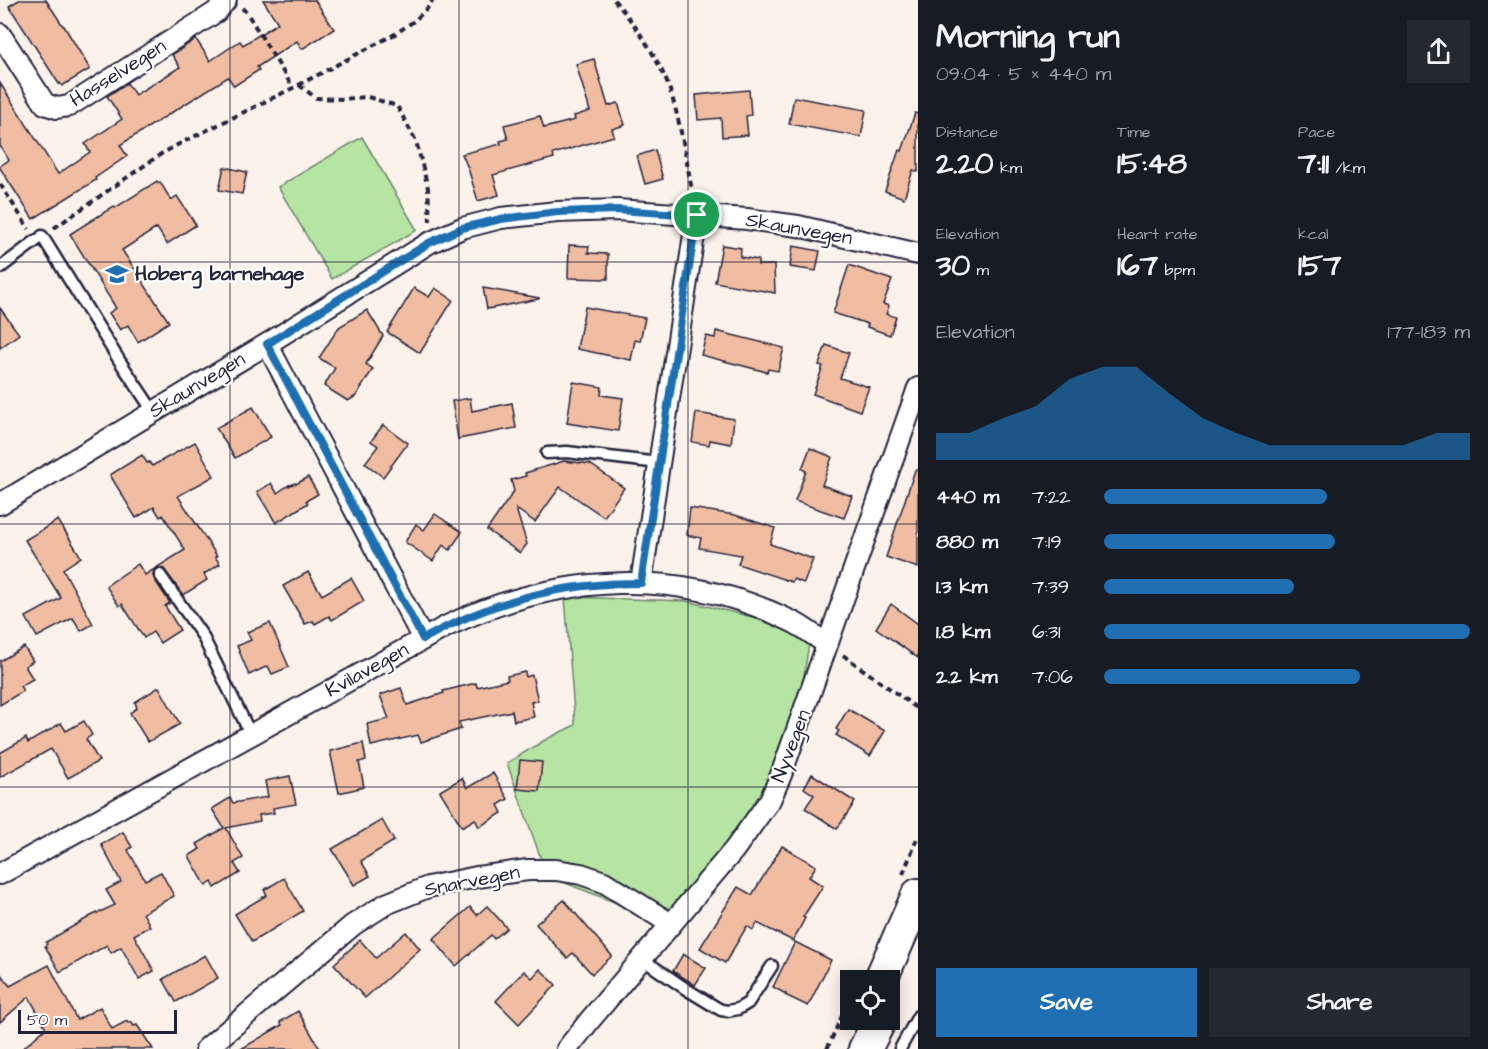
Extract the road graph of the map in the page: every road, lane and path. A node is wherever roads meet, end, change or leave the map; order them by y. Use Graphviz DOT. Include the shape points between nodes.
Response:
graph roads {
  1 [pos="434,0"];
  2 [pos="614,0"];
  3 [pos="232,2"];
  4 [pos="0,34"];
  5 [pos="299,85"];
  6 [pos="293,88"];
  7 [pos="0,184"];
  8 [pos="697,215"];
  9 [pos="39,238"];
  10 [pos="429,243"];
  11 [pos="918,254"];
  12 [pos="0,268"];
  13 [pos="267,344"];
  14 [pos="918,388"];
  15 [pos="153,411"];
  16 [pos="547,453"];
  17 [pos="659,463"];
  18 [pos="0,504"];
  19 [pos="160,574"];
  20 [pos="641,583"];
  21 [pos="423,639"];
  22 [pos="827,644"];
  23 [pos="918,709"];
  24 [pos="251,735"];
  25 [pos="0,874"];
  26 [pos="918,895"];
  27 [pos="671,924"];
  28 [pos="918,942"];
  29 [pos="642,959"];
  30 [pos="772,966"];
  31 [pos="885,970"];
  32 [pos="900,980"];
  33 [pos="918,1016"];
  34 [pos="840,1020"];
  35 [pos="859,1030"];
  36 [pos="875,1030"];
  37 [pos="206,1049"];
  38 [pos="567,1049"];
  39 [pos="827,1049"];
  40 [pos="850,1049"];
  41 [pos="865,1049"];
  42 [pos="900,1049"];
  1 -- 5 [label="path" via="395,34"];
  2 -- 8 [label="path" via="656,59 673,98"];
  3 -- 4 [label="street, Hasselvegen" via="69,106 57,108 45,104"];
  3 -- 6 [label="path" via="247,13"];
  5 -- 6 [label="path"];
  5 -- 10 [label="path" via="316,98 368,97 397,106 416,141 428,188"];
  6 -- 9 [label="path" via="161,154"];
  7 -- 9 [label="path"];
  8 -- 10 [label="street, Skaunvegen" via="617,210 558,212 462,228"];
  8 -- 11 [label="street, Skaunvegen" via="798,226"];
  8 -- 17 [label="street"];
  9 -- 12 [label="lane"];
  9 -- 15 [label="lane"];
  10 -- 13 [label="street, Skaunvegen"];
  13 -- 15 [label="street, Skaunvegen"];
  13 -- 21 [label="street"];
  14 -- 22 [label="street, Nyvegen"];
  15 -- 18 [label="street, Skaunvegen"];
  16 -- 17 [label="lane"];
  17 -- 20 [label="street"];
  19 -- 24 [label="lane" via="202,635"];
  20 -- 21 [label="street, Kvilavegen" via="600,584 525,596 465,617"];
  20 -- 22 [label="street, Kvilavegen" via="730,597 795,623"];
  21 -- 24 [label="street, Kvilavegen"];
  22 -- 23 [label="path"];
  22 -- 27 [label="street, Nyvegen" via="770,800 734,850"];
  24 -- 25 [label="street, Kvilavegen"];
  26 -- 31 [label="main road"];
  27 -- 29 [label="street, Nyvegen"];
  27 -- 37 [label="street, Snarvegen" via="604,882 556,870 528,870 429,887 386,904 353,925"];
  28 -- 32 [label="main road"];
  29 -- 30 [label="lane" via="705,1001 728,1011 748,1003"];
  29 -- 38 [label="street, Nyvegen"];
  33 -- 42 [label="lane"];
  34 -- 39 [label="path"];
  35 -- 40 [label="main road"];
  36 -- 41 [label="main road"];
}
